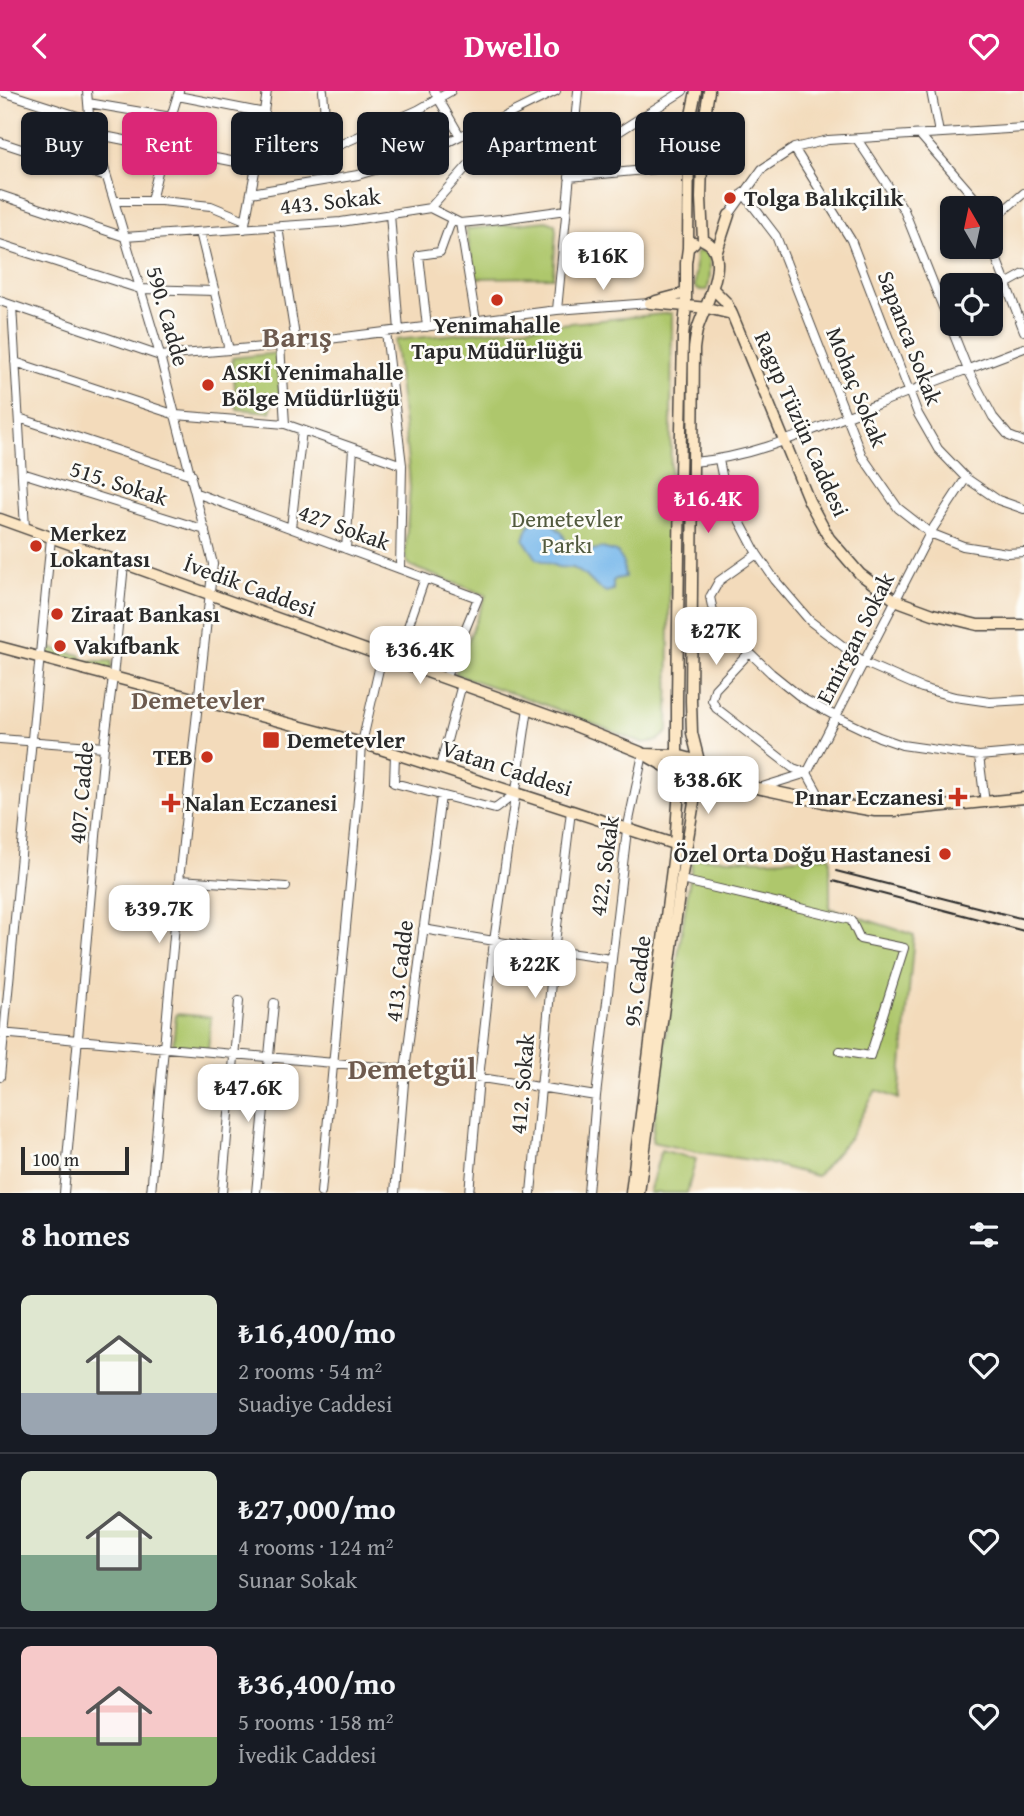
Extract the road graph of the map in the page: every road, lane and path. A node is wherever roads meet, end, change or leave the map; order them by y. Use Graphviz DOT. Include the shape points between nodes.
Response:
graph roads {
  1 [pos="0,91"];
  2 [pos="87,91"];
  3 [pos="267,91"];
  4 [pos="323,91"];
  5 [pos="451,91"];
  6 [pos="556,91"];
  7 [pos="578,91"];
  8 [pos="683,91"];
  9 [pos="696,91"];
  10 [pos="709,91"];
  11 [pos="931,91"];
  12 [pos="178,94"];
  13 [pos="436,95"];
  14 [pos="88,103"];
  15 [pos="65,112"];
  16 [pos="89,112"];
  17 [pos="141,112"];
  18 [pos="173,112"];
  19 [pos="260,112"];
  20 [pos="265,112"];
  21 [pos="325,112"];
  22 [pos="513,112"];
  23 [pos="576,112"];
  24 [pos="692,112"];
  25 [pos="1024,128"];
  26 [pos="621,130"];
  27 [pos="939,133"];
  28 [pos="463,135"];
  29 [pos="460,136"];
  30 [pos="920,136"];
  31 [pos="857,139"];
  32 [pos="0,142"];
  33 [pos="343,143"];
  34 [pos="794,148"];
  35 [pos="463,170"];
  36 [pos="635,171"];
  37 [pos="157,175"];
  38 [pos="254,175"];
  39 [pos="314,175"];
  40 [pos="689,175"];
  41 [pos="107,177"];
  42 [pos="569,177"];
  43 [pos="315,181"];
  44 [pos="251,193"];
  45 [pos="743,193"];
  46 [pos="1024,193"];
  47 [pos="0,195"];
  48 [pos="973,196"];
  49 [pos="114,201"];
  50 [pos="151,201"];
  51 [pos="430,208"];
  52 [pos="566,210"];
  53 [pos="1003,211"];
  54 [pos="390,214"];
  55 [pos="729,215"];
  56 [pos="456,221"];
  57 [pos="245,224"];
  58 [pos="278,227"];
  59 [pos="200,232"];
  60 [pos="125,237"];
  61 [pos="705,241"];
  62 [pos="0,244"];
  63 [pos="688,248"];
  64 [pos="716,254"];
  65 [pos="996,259"];
  66 [pos="1024,274"];
  67 [pos="1006,284"];
  68 [pos="140,289"];
  69 [pos="713,289"];
  70 [pos="215,291"];
  71 [pos="686,293"];
  72 [pos="0,301"];
  73 [pos="650,303"];
  74 [pos="12,306"];
  75 [pos="686,306"];
  76 [pos="707,308"];
  77 [pos="557,310"];
  78 [pos="732,314"];
  79 [pos="476,321"];
  80 [pos="427,327"];
  81 [pos="399,331"];
  82 [pos="1024,331"];
  83 [pos="386,332"];
  84 [pos="296,343"];
  85 [pos="280,345"];
  86 [pos="1024,348"];
  87 [pos="229,350"];
  88 [pos="160,356"];
  89 [pos="15,362"];
  90 [pos="968,370"];
  91 [pos="909,391"];
  92 [pos="176,415"];
  93 [pos="847,416"];
  94 [pos="19,418"];
  95 [pos="285,424"];
  96 [pos="302,430"];
  97 [pos="783,442"];
  98 [pos="1024,442"];
  99 [pos="353,449"];
  100 [pos="719,460"];
  101 [pos="694,462"];
  102 [pos="402,465"];
  103 [pos="22,473"];
  104 [pos="192,475"];
  105 [pos="965,478"];
  106 [pos="196,493"];
  107 [pos="1024,509"];
  108 [pos="0,519"];
  109 [pos="291,528"];
  110 [pos="25,529"];
  111 [pos="205,530"];
  112 [pos="930,533"];
  113 [pos="51,538"];
  114 [pos="346,549"];
  115 [pos="1024,552"];
  116 [pos="757,554"];
  117 [pos="124,564"];
  118 [pos="400,569"];
  119 [pos="425,578"];
  120 [pos="209,594"];
  121 [pos="710,597"];
  122 [pos="691,600"];
  123 [pos="895,600"];
  124 [pos="1024,625"];
  125 [pos="0,647"];
  126 [pos="750,652"];
  127 [pos="382,656"];
  128 [pos="40,658"];
  129 [pos="396,661"];
  130 [pos="864,663"];
  131 [pos="113,677"];
  132 [pos="445,679"];
  133 [pos="462,684"];
  134 [pos="198,700"];
  135 [pos="1024,700"];
  136 [pos="528,708"];
  137 [pos="837,717"];
  138 [pos="0,739"];
  139 [pos="31,740"];
  140 [pos="362,743"];
  141 [pos="104,747"];
  142 [pos="1024,752"];
  143 [pos="395,754"];
  144 [pos="643,754"];
  145 [pos="677,755"];
  146 [pos="979,756"];
  147 [pos="699,761"];
  148 [pos="440,768"];
  149 [pos="807,773"];
  150 [pos="680,775"];
  151 [pos="698,778"];
  152 [pos="733,783"];
  153 [pos="758,789"];
  154 [pos="515,794"];
  155 [pos="441,796"];
  156 [pos="1024,798"];
  157 [pos="823,802"];
  158 [pos="985,803"];
  159 [pos="571,811"];
  160 [pos="627,829"];
  161 [pos="681,846"];
  162 [pos="179,880"];
  163 [pos="681,880"];
  164 [pos="286,887"];
  165 [pos="423,929"];
  166 [pos="494,941"];
  167 [pos="554,951"];
  168 [pos="611,959"];
  169 [pos="239,1001"];
  170 [pos="274,1003"];
  171 [pos="2,1033"];
  172 [pos="78,1041"];
  173 [pos="164,1049"];
  174 [pos="840,1051"];
  175 [pos="235,1055"];
  176 [pos="269,1058"];
  177 [pos="334,1064"];
  178 [pos="405,1070"];
  179 [pos="0,1077"];
  180 [pos="479,1078"];
  181 [pos="540,1088"];
  182 [pos="596,1096"];
  183 [pos="64,1193"];
  184 [pos="151,1193"];
  185 [pos="222,1193"];
  186 [pos="256,1193"];
  187 [pos="321,1193"];
  188 [pos="395,1193"];
  189 [pos="469,1193"];
  190 [pos="531,1193"];
  191 [pos="588,1193"];
  192 [pos="631,1193"];
  193 [pos="639,1193"];
  1 -- 15 [label="street"];
  2 -- 14 [label="street, 590. Cadde"];
  3 -- 20 [label="street"];
  4 -- 21 [label="street"];
  5 -- 13 [label="street"];
  6 -- 22 [label="street"];
  7 -- 23 [label="street"];
  8 -- 26 [label="street"];
  9 -- 24 [label="main road"];
  10 -- 61 [label="main road" via="701,198"];
  11 -- 27 [label="street"];
  12 -- 18 [label="street"];
  12 -- 19 [label="street"];
  13 -- 29 [label="street"];
  13 -- 33 [label="street" via="418,110"];
  14 -- 16 [label="street, 590. Cadde"];
  14 -- 17 [label="street"];
  25 -- 27 [label="street"];
  27 -- 30 [label="street"];
  28 -- 29 [label="street"];
  29 -- 43 [label="street" via="418,157 358,175"];
  30 -- 31 [label="street"];
  30 -- 48 [label="street"];
  31 -- 34 [label="street"];
  31 -- 90 [label="street" via="904,210"];
  32 -- 41 [label="street"];
  34 -- 45 [label="street" via="762,169"];
  34 -- 91 [label="street, Sapanca Sokak" via="851,240"];
  35 -- 51 [label="street"];
  36 -- 42 [label="street"];
  37 -- 50 [label="street"];
  38 -- 44 [label="street"];
  39 -- 43 [label="street"];
  40 -- 63 [label="main road"];
  41 -- 49 [label="street, 590. Cadde"];
  42 -- 52 [label="street"];
  43 -- 44 [label="street"];
  44 -- 57 [label="street"];
  45 -- 55 [label="street"];
  45 -- 93 [label="street, Mohaç Sokak" via="776,236"];
  46 -- 53 [label="street"];
  47 -- 60 [label="street"];
  49 -- 50 [label="street"];
  49 -- 60 [label="street, 590. Cadde"];
  50 -- 57 [label="street" via="211,206"];
  51 -- 54 [label="street, 443. Sokak"];
  51 -- 56 [label="street"];
  52 -- 56 [label="street"];
  52 -- 77 [label="street"];
  54 -- 58 [label="street, 443. Sokak"];
  54 -- 81 [label="street"];
  55 -- 61 [label="main road"];
  55 -- 64 [label="main road"];
  56 -- 79 [label="street"];
  56 -- 80 [label="street" via="440,252 419,255"];
  57 -- 58 [label="street, 443. Sokak"];
  57 -- 59 [label="street, 443. Sokak"];
  58 -- 84 [label="street"];
  59 -- 60 [label="street, 443. Sokak"];
  59 -- 70 [label="street"];
  60 -- 68 [label="street, 590. Cadde"];
  61 -- 63 [label="main road"];
  61 -- 64 [label="main road"];
  62 -- 68 [label="street"];
  63 -- 71 [label="main road"];
  64 -- 69 [label="main road"];
  65 -- 67 [label="street"];
  66 -- 67 [label="street"];
  67 -- 82 [label="street"];
  68 -- 70 [label="street"];
  68 -- 88 [label="street, 590. Cadde"];
  69 -- 76 [label="main road"];
  69 -- 78 [label="main road, Ragıp Tüzün Caddesi"];
  70 -- 87 [label="street"];
  71 -- 73 [label="main road"];
  71 -- 75 [label="main road"];
  72 -- 74 [label="street"];
  73 -- 75 [label="main road, Ragıp Tüzün Caddesi"];
  73 -- 77 [label="street"];
  74 -- 88 [label="street"];
  74 -- 89 [label="street"];
  75 -- 76 [label="main road, Ragıp Tüzün Caddesi"];
  75 -- 145 [label="main road"];
  76 -- 78 [label="main road, Ragıp Tüzün Caddesi"];
  76 -- 101 [label="main road" via="694,349"];
  77 -- 79 [label="street"];
  78 -- 97 [label="main road, Ragıp Tüzün Caddesi"];
  79 -- 80 [label="street"];
  80 -- 81 [label="street"];
  81 -- 83 [label="street"];
  83 -- 84 [label="street"];
  83 -- 102 [label="street"];
  84 -- 85 [label="street"];
  85 -- 87 [label="street"];
  85 -- 95 [label="street"];
  86 -- 90 [label="street"];
  87 -- 88 [label="street"];
  88 -- 92 [label="street, 590. Cadde"];
  89 -- 92 [label="street"];
  89 -- 94 [label="street"];
  90 -- 91 [label="street"];
  90 -- 98 [label="street" via="993,417 1009,436"];
  91 -- 93 [label="street"];
  91 -- 105 [label="street, Sapanca Sokak" via="938,449"];
  92 -- 95 [label="street"];
  92 -- 104 [label="street, 590. Cadde"];
  93 -- 97 [label="street"];
  93 -- 112 [label="street, Mohaç Sokak" via="862,456 898,508"];
  94 -- 103 [label="street"];
  94 -- 104 [label="street"];
  95 -- 96 [label="street"];
  96 -- 99 [label="street"];
  96 -- 109 [label="street"];
  97 -- 100 [label="street"];
  97 -- 123 [label="main road, Ragıp Tüzün Caddesi" via="829,538 860,574"];
  99 -- 102 [label="street"];
  99 -- 114 [label="street"];
  100 -- 101 [label="street"];
  100 -- 116 [label="street" via="736,514"];
  101 -- 122 [label="main road"];
  102 -- 118 [label="street"];
  103 -- 110 [label="street"];
  103 -- 111 [label="street, 515. Sokak"];
  104 -- 106 [label="street, 590. Cadde"];
  105 -- 107 [label="street, Sapanca Sokak" via="998,500"];
  105 -- 112 [label="street, Emirgan Sokak"];
  106 -- 109 [label="street, 427 Sokak"];
  106 -- 111 [label="street, 590. Cadde"];
  108 -- 110 [label="main road, İvedik Caddesi"];
  109 -- 114 [label="street, 427 Sokak"];
  110 -- 113 [label="main road, İvedik Caddesi"];
  111 -- 120 [label="street, 590. Cadde" via="213,564"];
  112 -- 115 [label="street, Mohaç Sokak" via="962,546"];
  112 -- 123 [label="street, Emirgan Sokak"];
  113 -- 117 [label="main road, İvedik Caddesi"];
  113 -- 128 [label="street"];
  114 -- 118 [label="street, 427 Sokak"];
  116 -- 121 [label="street" via="719,581"];
  116 -- 130 [label="street" via="810,621"];
  117 -- 120 [label="main road, İvedik Caddesi"];
  117 -- 131 [label="street, 407. Cadde"];
  118 -- 119 [label="street, 427 Sokak"];
  119 -- 129 [label="street"];
  119 -- 132 [label="street, 427 Sokak" via="478,598"];
  120 -- 127 [label="main road, İvedik Caddesi"];
  120 -- 134 [label="street, 590. Cadde"];
  121 -- 122 [label="street"];
  121 -- 126 [label="street" via="726,630"];
  122 -- 147 [label="main road" via="692,733"];
  123 -- 124 [label="main road, Ragıp Tüzün Caddesi" via="978,625"];
  123 -- 130 [label="street, Emirgan Sokak"];
  125 -- 128 [label="main road, Vatan Caddesi"];
  126 -- 137 [label="street" via="803,698"];
  126 -- 149 [label="street" via="715,689 712,699 716,708 793,768"];
  127 -- 129 [label="main road, İvedik Caddesi"];
  127 -- 140 [label="street"];
  128 -- 131 [label="main road, Vatan Caddesi"];
  128 -- 139 [label="street"];
  129 -- 132 [label="main road, İvedik Caddesi"];
  130 -- 135 [label="street" via="955,697"];
  130 -- 137 [label="street, Emirgan Sokak"];
  131 -- 134 [label="main road, Vatan Caddesi"];
  131 -- 141 [label="street, 407. Cadde"];
  132 -- 133 [label="main road, İvedik Caddesi"];
  133 -- 136 [label="main road, İvedik Caddesi"];
  133 -- 148 [label="street"];
  134 -- 140 [label="main road, Vatan Caddesi"];
  134 -- 162 [label="street, 590. Cadde"];
  136 -- 144 [label="main road, İvedik Caddesi"];
  136 -- 154 [label="street"];
  137 -- 146 [label="street" via="902,745"];
  137 -- 149 [label="street, Emirgan Sokak"];
  138 -- 139 [label="street"];
  139 -- 141 [label="street"];
  139 -- 171 [label="street"];
  140 -- 143 [label="main road, Vatan Caddesi"];
  140 -- 177 [label="street"];
  141 -- 172 [label="street, 407. Cadde"];
  142 -- 146 [label="street"];
  143 -- 148 [label="main road, Vatan Caddesi"];
  143 -- 155 [label="street" via="394,783"];
  144 -- 145 [label="main road, İvedik Caddesi"];
  144 -- 150 [label="main road, İvedik Caddesi"];
  144 -- 160 [label="street, 422. Sokak"];
  145 -- 147 [label="main road, İvedik Caddesi"];
  145 -- 150 [label="main road"];
  146 -- 158 [label="street"];
  147 -- 151 [label="main road"];
  147 -- 152 [label="main road, İvedik Caddesi"];
  148 -- 154 [label="main road, Vatan Caddesi"];
  149 -- 153 [label="street"];
  149 -- 157 [label="street"];
  150 -- 151 [label="main road, İvedik Caddesi"];
  150 -- 161 [label="main road, 95. Cadde"];
  151 -- 152 [label="main road, İvedik Caddesi"];
  151 -- 161 [label="main road, 95. Cadde"];
  152 -- 153 [label="main road, İvedik Caddesi"];
  153 -- 157 [label="main road, İvedik Caddesi"];
  154 -- 155 [label="street" via="495,809"];
  154 -- 159 [label="main road, Vatan Caddesi"];
  154 -- 166 [label="street"];
  155 -- 165 [label="street, 413. Cadde"];
  156 -- 158 [label="main road, İvedik Caddesi"];
  157 -- 158 [label="main road, İvedik Caddesi" via="876,811"];
  159 -- 160 [label="main road, Vatan Caddesi"];
  159 -- 167 [label="street, 412. Sokak"];
  160 -- 161 [label="main road, Vatan Caddesi"];
  160 -- 168 [label="street, 422. Sokak"];
  161 -- 163 [label="main road, 95. Cadde"];
  161 -- 192 [label="main road, 95. Cadde"];
  162 -- 164 [label="street"];
  162 -- 173 [label="street, 590. Cadde"];
  163 -- 174 [label="street" via="851,920 860,939 904,948 870,1056"];
  163 -- 193 [label="main road, 95. Cadde"];
  165 -- 166 [label="street"];
  165 -- 178 [label="street, 413. Cadde"];
  166 -- 167 [label="street"];
  166 -- 180 [label="street"];
  167 -- 168 [label="street"];
  167 -- 181 [label="street, 412. Sokak"];
  168 -- 182 [label="street, 422. Sokak"];
  169 -- 175 [label="street"];
  170 -- 176 [label="street"];
  171 -- 172 [label="street"];
  171 -- 179 [label="street"];
  172 -- 173 [label="street"];
  172 -- 183 [label="street, 407. Cadde"];
  173 -- 175 [label="street"];
  173 -- 184 [label="street, 590. Cadde"];
  175 -- 176 [label="street"];
  175 -- 185 [label="street"];
  176 -- 177 [label="street"];
  176 -- 186 [label="street"];
  177 -- 178 [label="street"];
  177 -- 187 [label="street"];
  178 -- 180 [label="street"];
  178 -- 188 [label="street, 413. Cadde"];
  180 -- 181 [label="street"];
  180 -- 189 [label="street"];
  181 -- 182 [label="street"];
  181 -- 190 [label="street, 412. Sokak"];
  182 -- 191 [label="street, 422. Sokak"];
}
